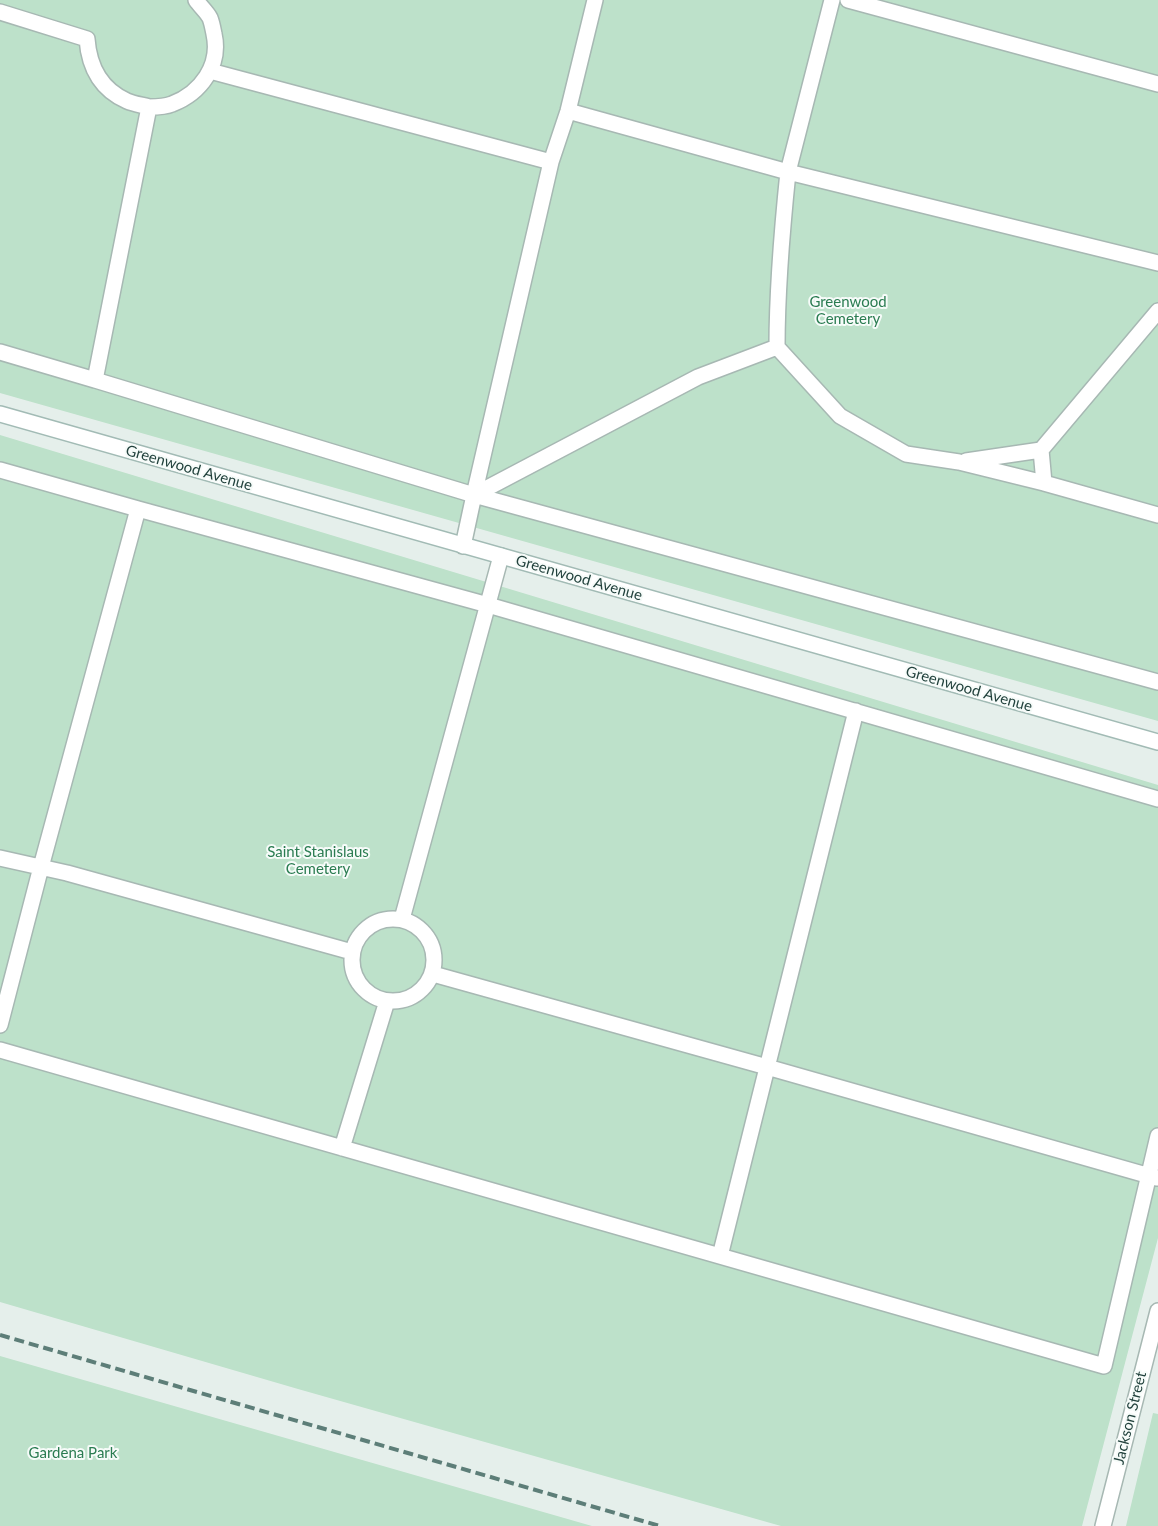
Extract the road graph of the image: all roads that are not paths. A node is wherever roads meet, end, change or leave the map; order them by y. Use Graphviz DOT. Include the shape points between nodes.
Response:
graph roads {
  1 [pos="196,0"];
  2 [pos="595,0"];
  3 [pos="832,0"];
  4 [pos="848,0"];
  5 [pos="0,12"];
  6 [pos="210,71"];
  7 [pos="1158,84"];
  8 [pos="149,108"];
  9 [pos="568,111"];
  10 [pos="551,162"];
  11 [pos="788,172"];
  12 [pos="1158,263"];
  13 [pos="1158,311"];
  14 [pos="777,347"];
  15 [pos="0,352"];
  16 [pos="95,380"];
  17 [pos="0,414"];
  18 [pos="1041,450"];
  19 [pos="959,462"];
  20 [pos="0,470"];
  21 [pos="1044,483"];
  22 [pos="474,495"];
  23 [pos="138,509"];
  24 [pos="1158,514"];
  25 [pos="463,546"];
  26 [pos="501,556"];
  27 [pos="488,605"];
  28 [pos="1158,682"];
  29 [pos="856,711"];
  30 [pos="1158,742"];
  31 [pos="1158,799"];
  32 [pos="0,858"];
  33 [pos="41,867"];
  34 [pos="402,919"];
  35 [pos="352,952"];
  36 [pos="433,974"];
  37 [pos="387,1001"];
  38 [pos="0,1024"];
  39 [pos="0,1050"];
  40 [pos="767,1067"];
  41 [pos="1158,1136"];
  42 [pos="342,1148"];
  43 [pos="1153,1177"];
  44 [pos="720,1256"];
  45 [pos="1158,1311"];
  46 [pos="1103,1526"];
  1 -- 6 [label="street" via="210,19 216,42"];
  2 -- 9 [label="street"];
  3 -- 11 [label="street"];
  4 -- 7 [label="street"];
  5 -- 8 [label="street" via="87,39 93,69 108,90"];
  6 -- 8 [label="street" via="188,96 171,105"];
  6 -- 10 [label="street"];
  8 -- 16 [label="street"];
  9 -- 10 [label="street"];
  9 -- 11 [label="street"];
  10 -- 22 [label="street"];
  11 -- 12 [label="street"];
  11 -- 14 [label="street" via="778,291"];
  13 -- 18 [label="street"];
  14 -- 19 [label="street" via="840,416 906,454"];
  14 -- 22 [label="street" via="698,377"];
  15 -- 16 [label="street"];
  16 -- 22 [label="street"];
  17 -- 25 [label="street, Greenwood Avenue"];
  18 -- 19 [label="street"];
  18 -- 21 [label="street"];
  19 -- 21 [label="street"];
  20 -- 23 [label="street"];
  21 -- 24 [label="street"];
  22 -- 25 [label="street"];
  22 -- 28 [label="street"];
  23 -- 27 [label="street"];
  23 -- 33 [label="street"];
  25 -- 26 [label="street, Greenwood Avenue"];
  26 -- 27 [label="street"];
  26 -- 30 [label="street, Greenwood Avenue"];
  27 -- 29 [label="street"];
  27 -- 34 [label="street"];
  29 -- 31 [label="street"];
  29 -- 40 [label="street"];
  32 -- 33 [label="street"];
  33 -- 35 [label="street"];
  33 -- 38 [label="street"];
  34 -- 35 [label="street" via="388,919 365,930"];
  34 -- 36 [label="street" via="420,929 433,946"];
  35 -- 37 [label="street" via="355,977 362,987 371,996"];
  36 -- 37 [label="street" via="418,994 407,1000"];
  36 -- 40 [label="street"];
  37 -- 42 [label="street"];
  39 -- 42 [label="street"];
  40 -- 43 [label="street"];
  40 -- 44 [label="street"];
  41 -- 43 [label="street"];
  42 -- 44 [label="street"];
  43 -- 44 [label="street" via="1104,1366"];
  45 -- 46 [label="street, Jackson Street"];
}
